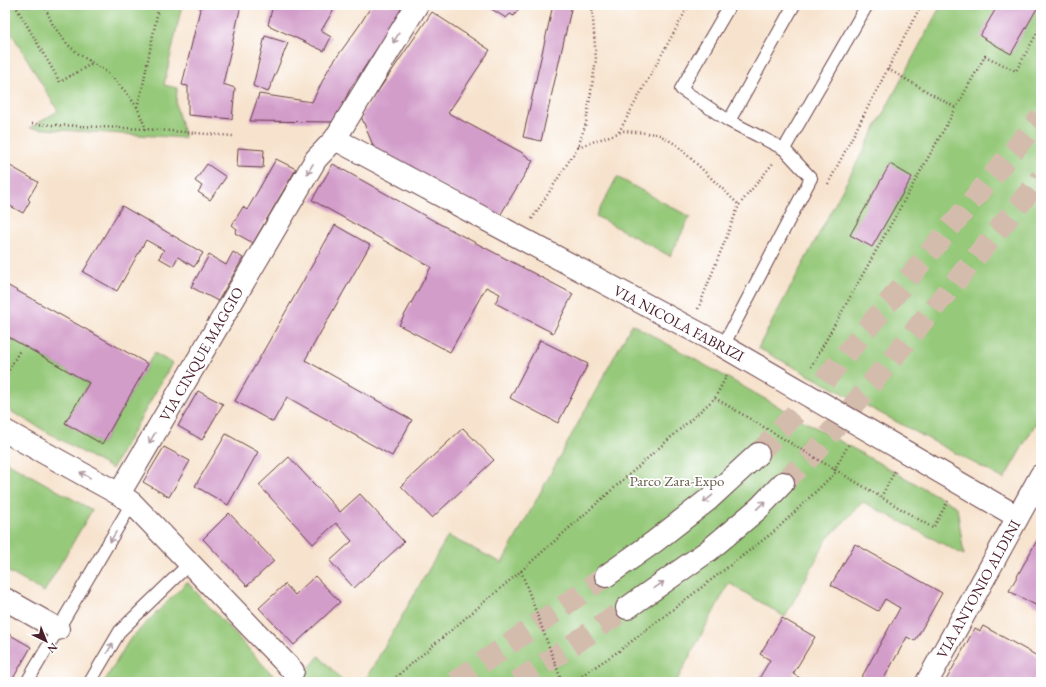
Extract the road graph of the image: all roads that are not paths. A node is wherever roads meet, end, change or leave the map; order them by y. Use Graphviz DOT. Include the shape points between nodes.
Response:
graph roads {
  1 [pos="417,5"];
  2 [pos="730,5"];
  3 [pos="794,5"];
  4 [pos="867,5"];
  5 [pos="729,120"];
  6 [pos="335,139"];
  7 [pos="784,148"];
  8 [pos="723,346"];
  9 [pos="5,430"];
  10 [pos="758,454"];
  11 [pos="1041,475"];
  12 [pos="783,483"];
  13 [pos="126,498"];
  14 [pos="1018,517"];
  15 [pos="189,564"];
  16 [pos="606,576"];
  17 [pos="5,599"];
  18 [pos="627,608"];
  19 [pos="58,629"];
  20 [pos="293,671"];
  21 [pos="27,682"];
  22 [pos="90,682"];
  23 [pos="927,682"];
  1 -- 6 [label="street, VIA CINQUE MAGGIO, one-way"];
  2 -- 5 [label="lane" via="681,89"];
  3 -- 5 [label="lane"];
  4 -- 7 [label="lane"];
  5 -- 7 [label="lane"];
  6 -- 8 [label="street, VIA NICOLA FABRIZI"];
  6 -- 13 [label="street, VIA CINQUE MAGGIO, one-way" via="316,159"];
  7 -- 8 [label="lane" via="811,178"];
  8 -- 14 [label="street, VIA NICOLA FABRIZI"];
  13 -- 9 [label="street, one-way"];
  10 -- 16 [label="street, one-way" via="709,499"];
  11 -- 14 [label="street, VIA ANTONIO ALDINI"];
  18 -- 12 [label="street, one-way" via="708,551 759,508"];
  13 -- 15 [label="street"];
  13 -- 19 [label="lane, one-way"];
  14 -- 23 [label="street, VIA ANTONIO ALDINI"];
  15 -- 20 [label="street"];
  22 -- 15 [label="lane, one-way" via="120,631"];
  17 -- 19 [label="street"];
  19 -- 21 [label="lane"];
}
